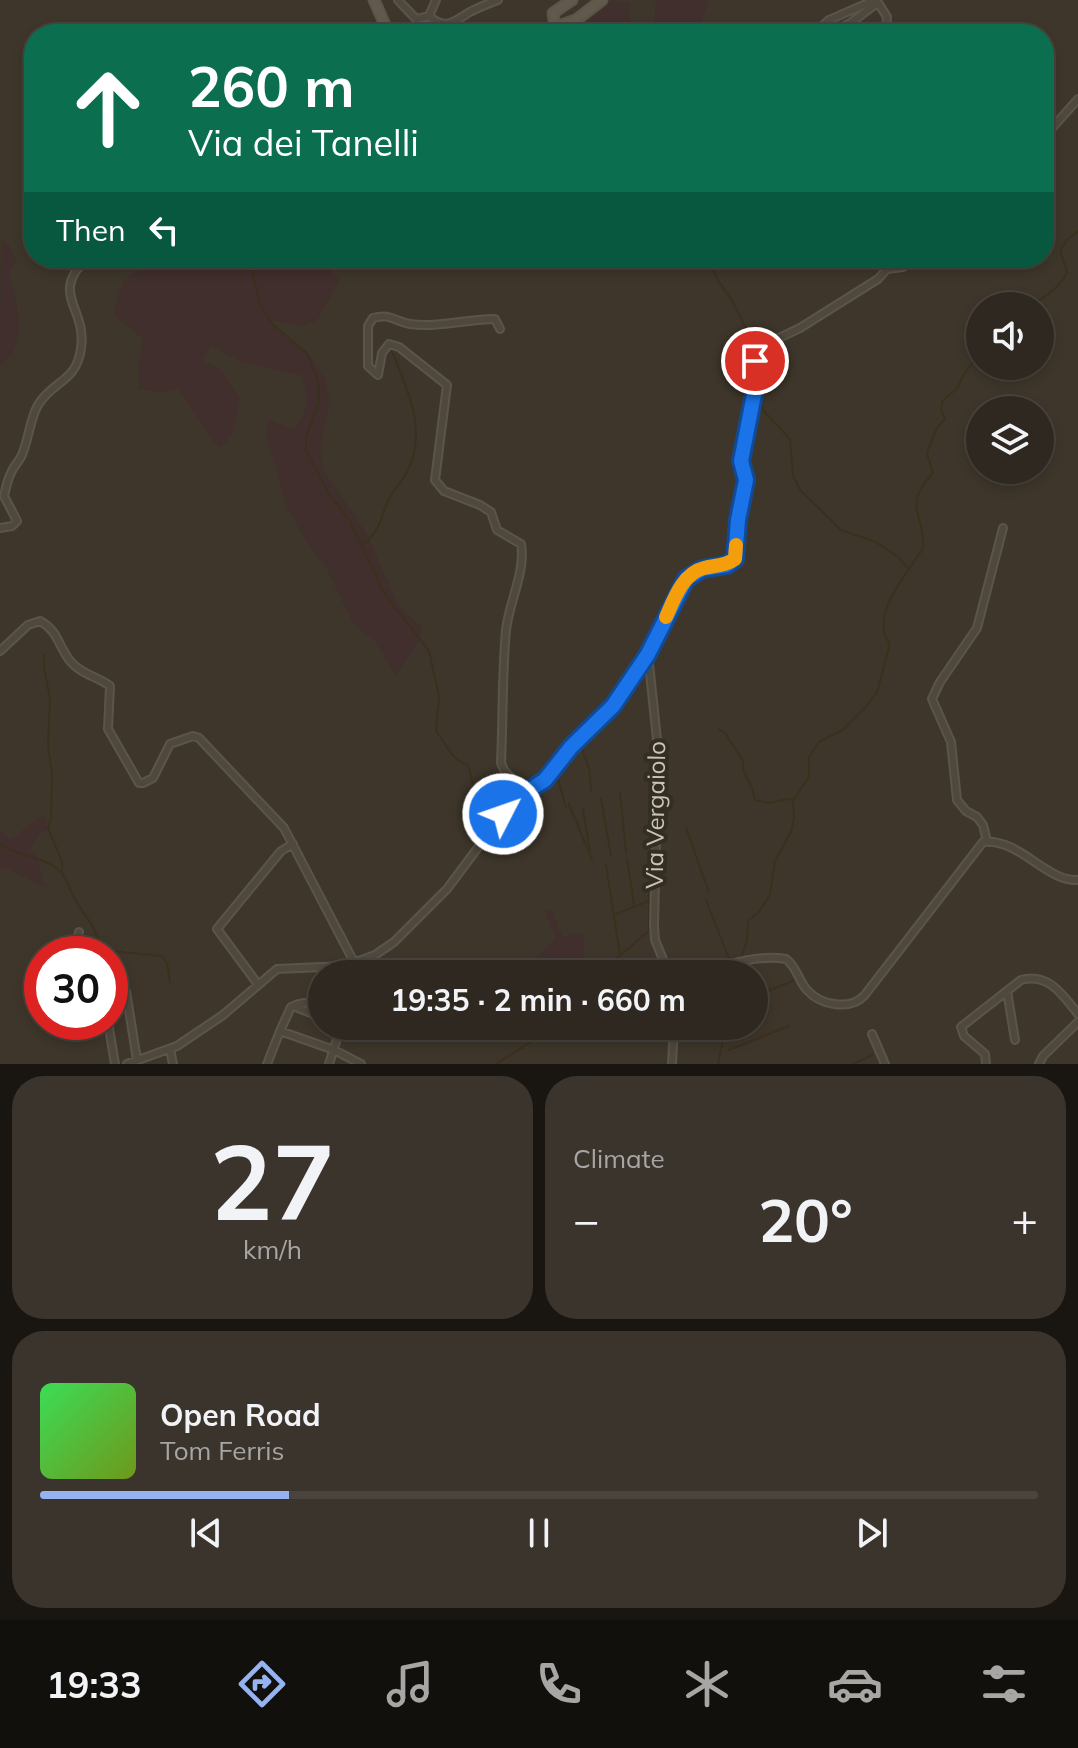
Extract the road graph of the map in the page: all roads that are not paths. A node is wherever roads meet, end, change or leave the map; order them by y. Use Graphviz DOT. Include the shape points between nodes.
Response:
graph roads {
  1 [pos="374,0"];
  2 [pos="398,0"];
  3 [pos="436,0"];
  4 [pos="498,0"];
  5 [pos="572,0"];
  6 [pos="602,0"];
  7 [pos="876,1"];
  8 [pos="429,16"];
  9 [pos="385,24"];
  10 [pos="443,24"];
  11 [pos="450,24"];
  12 [pos="554,24"];
  13 [pos="566,24"];
  14 [pos="825,24"];
  15 [pos="848,24"];
  16 [pos="887,24"];
  17 [pos="1078,99"];
  18 [pos="1054,126"];
  19 [pos="77,268"];
  20 [pos="895,268"];
  21 [pos="887,269"];
  22 [pos="500,329"];
  23 [pos="2,497"];
  24 [pos="0,528"];
  25 [pos="1003,528"];
  26 [pos="0,651"];
  27 [pos="648,654"];
  28 [pos="635,677"];
  29 [pos="652,681"];
  30 [pos="525,793"];
  31 [pos="987,841"];
  32 [pos="293,844"];
  33 [pos="1078,880"];
  34 [pos="79,932"];
  35 [pos="78,936"];
  36 [pos="353,960"];
  37 [pos="363,960"];
  38 [pos="663,960"];
  39 [pos="767,960"];
  40 [pos="308,967"];
  41 [pos="257,983"];
  42 [pos="1007,991"];
  43 [pos="128,1004"];
  44 [pos="293,1006"];
  45 [pos="1078,1014"];
  46 [pos="1078,1022"];
  47 [pos="280,1031"];
  48 [pos="872,1034"];
  49 [pos="111,1040"];
  50 [pos="337,1040"];
  51 [pos="673,1040"];
  52 [pos="1015,1040"];
  53 [pos="170,1049"];
  54 [pos="334,1050"];
  55 [pos="137,1060"];
  56 [pos="115,1064"];
  57 [pos="127,1064"];
  58 [pos="173,1064"];
  59 [pos="267,1064"];
  60 [pos="329,1064"];
  61 [pos="361,1064"];
  62 [pos="672,1064"];
  63 [pos="885,1064"];
  64 [pos="986,1064"];
  65 [pos="1039,1064"];
  1 -- 9 [label="street"];
  2 -- 8 [label="street" via="416,19"];
  3 -- 8 [label="street"];
  4 -- 11 [label="street"];
  5 -- 12 [label="street" via="553,13"];
  6 -- 13 [label="street"];
  7 -- 14 [label="street"];
  7 -- 15 [label="street"];
  7 -- 16 [label="street"];
  8 -- 10 [label="street"];
  17 -- 18 [label="street"];
  19 -- 23 [label="street" via="69,285 81,328 76,370 35,409 23,454"];
  20 -- 21 [label="street"];
  21 -- 27 [label="street" via="800,328 757,340 735,559 686,579"];
  22 -- 30 [label="street" via="495,319 418,325 385,315 373,318 368,326 368,366 378,375 389,344 447,385 435,480 444,491 491,512 497,530 521,544 506,632 501,763"];
  23 -- 24 [label="street" via="17,521"];
  25 -- 31 [label="street" via="977,628 932,699 951,742 957,800 977,817"];
  26 -- 32 [label="street" via="28,625 46,624 72,663 110,686 107,723 136,780 153,778 170,744 196,736"];
  27 -- 28 [label="street"];
  27 -- 29 [label="street, Via Vergaiolo"];
  28 -- 29 [label="street"];
  28 -- 30 [label="street" via="553,771"];
  29 -- 38 [label="street, Via Vergaiolo" via="658,749 654,925"];
  30 -- 37 [label="street" via="493,825 437,900 394,942"];
  31 -- 33 [label="street" via="1014,848 1065,879"];
  31 -- 39 [label="street" via="858,1002 826,1002 808,991 786,959"];
  32 -- 36 [label="street"];
  32 -- 41 [label="street" via="281,851 217,929"];
  34 -- 35 [label="street"];
  40 -- 41 [label="street" via="284,967"];
  41 -- 53 [label="street" via="223,1015"];
  42 -- 45 [label="street" via="1032,977 1053,984"];
  42 -- 52 [label="street"];
  42 -- 64 [label="street" via="961,1027 985,1054"];
  43 -- 55 [label="street"];
  44 -- 47 [label="street"];
  46 -- 65 [label="street"];
  47 -- 54 [label="street"];
  47 -- 59 [label="street"];
  48 -- 63 [label="street"];
  49 -- 56 [label="street"];
  50 -- 54 [label="street"];
  51 -- 62 [label="street"];
  53 -- 55 [label="street"];
  53 -- 58 [label="street"];
  54 -- 60 [label="street"];
  54 -- 61 [label="street"];
  55 -- 57 [label="street"];
}
